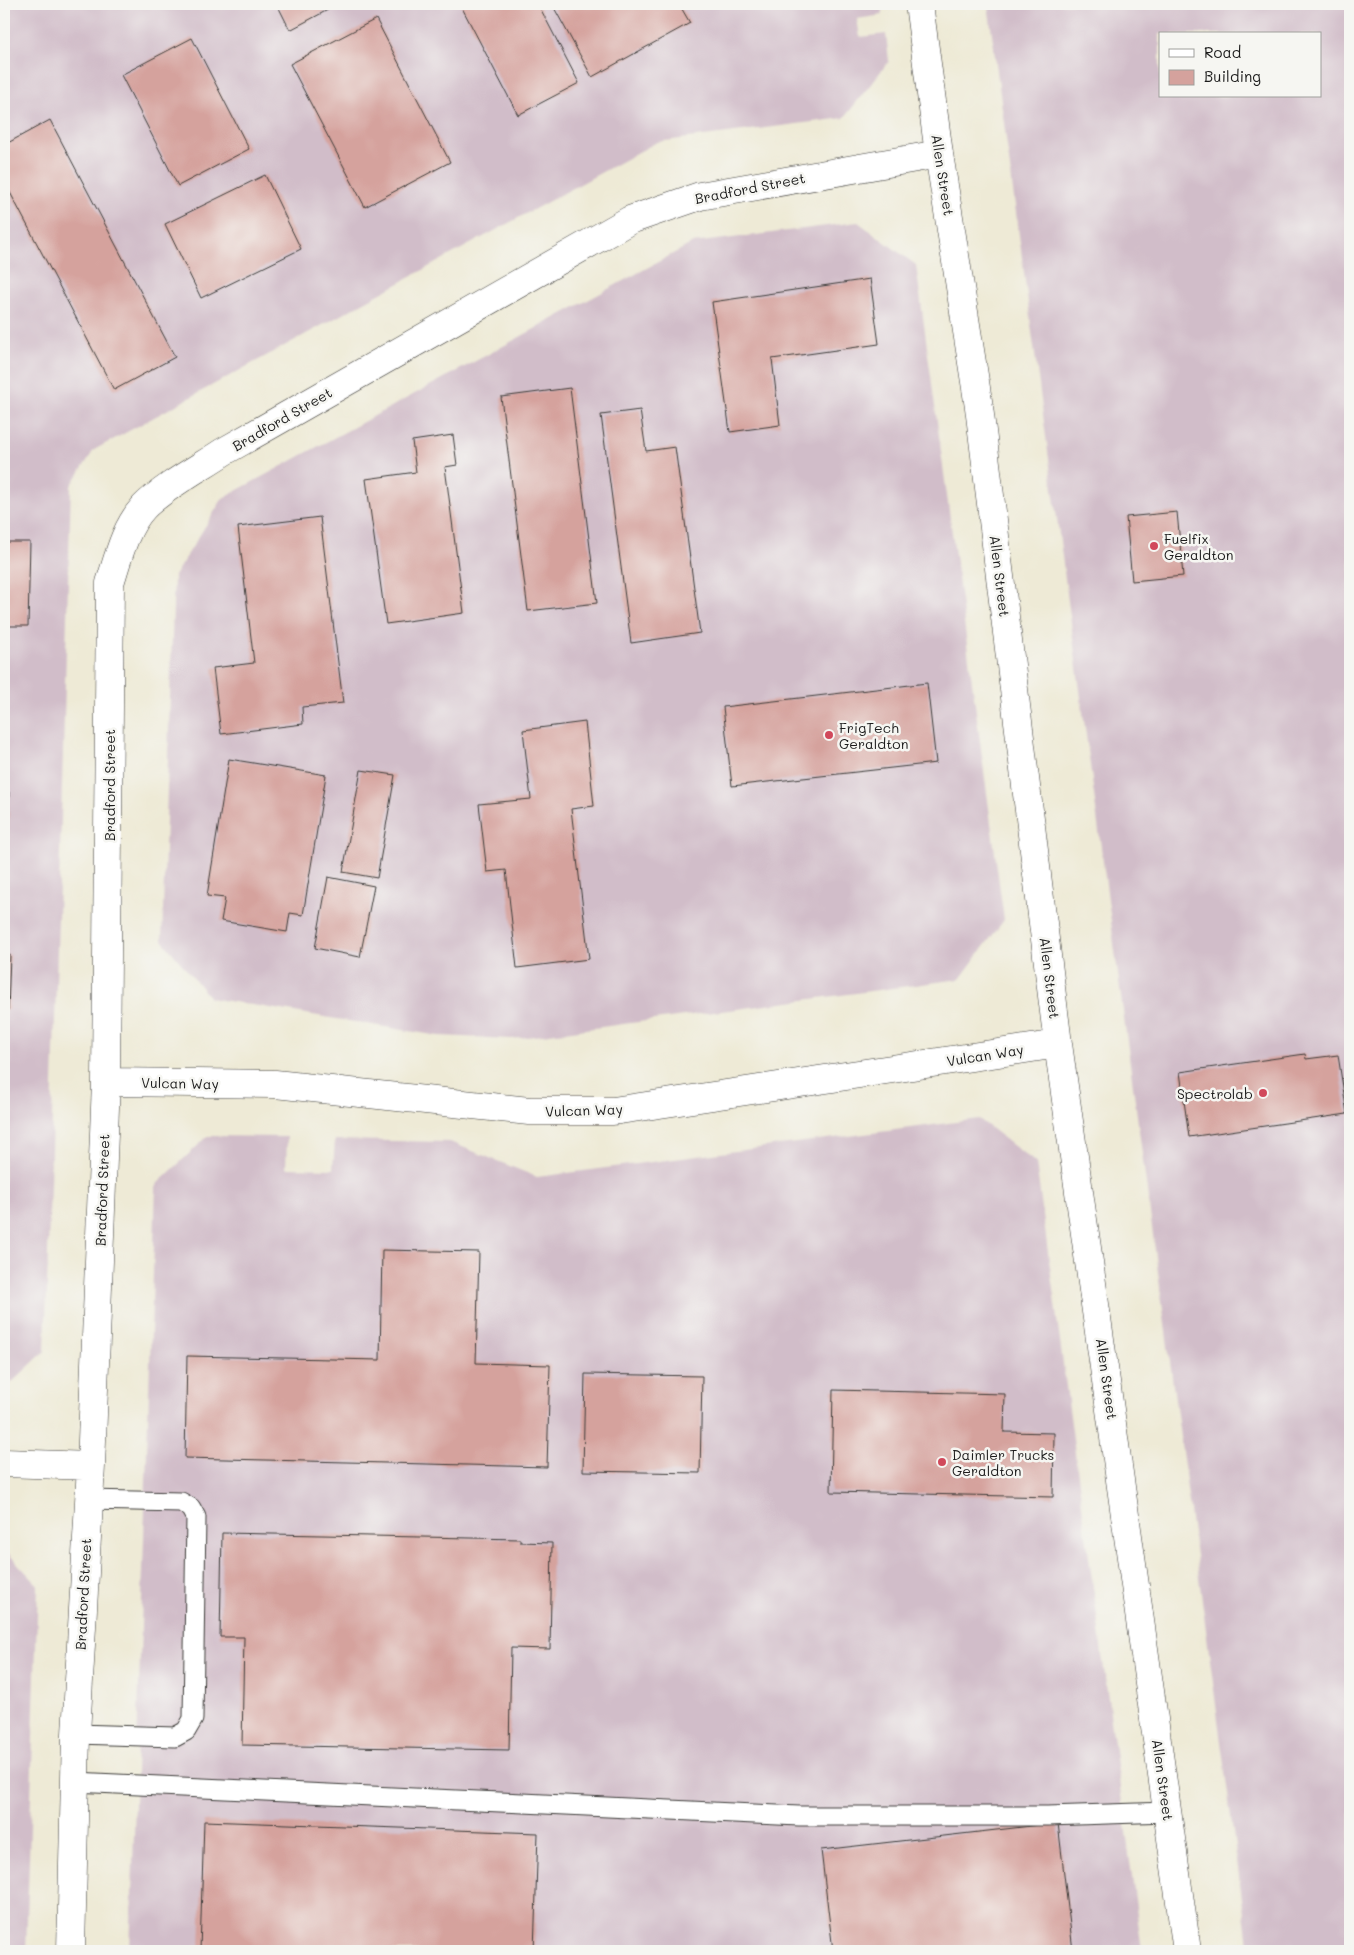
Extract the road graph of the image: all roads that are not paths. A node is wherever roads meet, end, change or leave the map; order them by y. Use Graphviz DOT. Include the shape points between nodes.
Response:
graph roads {
  1 [pos="919,4"];
  2 [pos="939,154"];
  3 [pos="1058,1044"];
  4 [pos="106,1082"];
  5 [pos="4,1463"];
  6 [pos="91,1466"];
  7 [pos="88,1500"];
  8 [pos="76,1734"];
  9 [pos="74,1782"];
  10 [pos="1168,1812"];
  11 [pos="71,1951"];
  12 [pos="1187,1951"];
  1 -- 2 [label="street, Allen Street"];
  2 -- 3 [label="street, Allen Street" via="979,407"];
  2 -- 4 [label="street, Bradford Street" via="700,196 630,220 223,452 144,507 124,540 110,583"];
  3 -- 4 [label="street, Vulcan Way" via="613,1111 529,1111 275,1084"];
  3 -- 10 [label="street, Allen Street"];
  4 -- 6 [label="street, Bradford Street"];
  5 -- 6 [label="street"];
  6 -- 7 [label="street, Bradford Street"];
  7 -- 8 [label="street, Bradford Street"];
  7 -- 8 [label="lane" via="181,1502 191,1508 196,1517 193,1719 186,1730 175,1737"];
  8 -- 9 [label="street, Bradford Street"];
  9 -- 10 [label="lane" via="799,1816 1048,1816"];
  9 -- 11 [label="street, Bradford Street"];
  10 -- 12 [label="street, Allen Street"];
}
